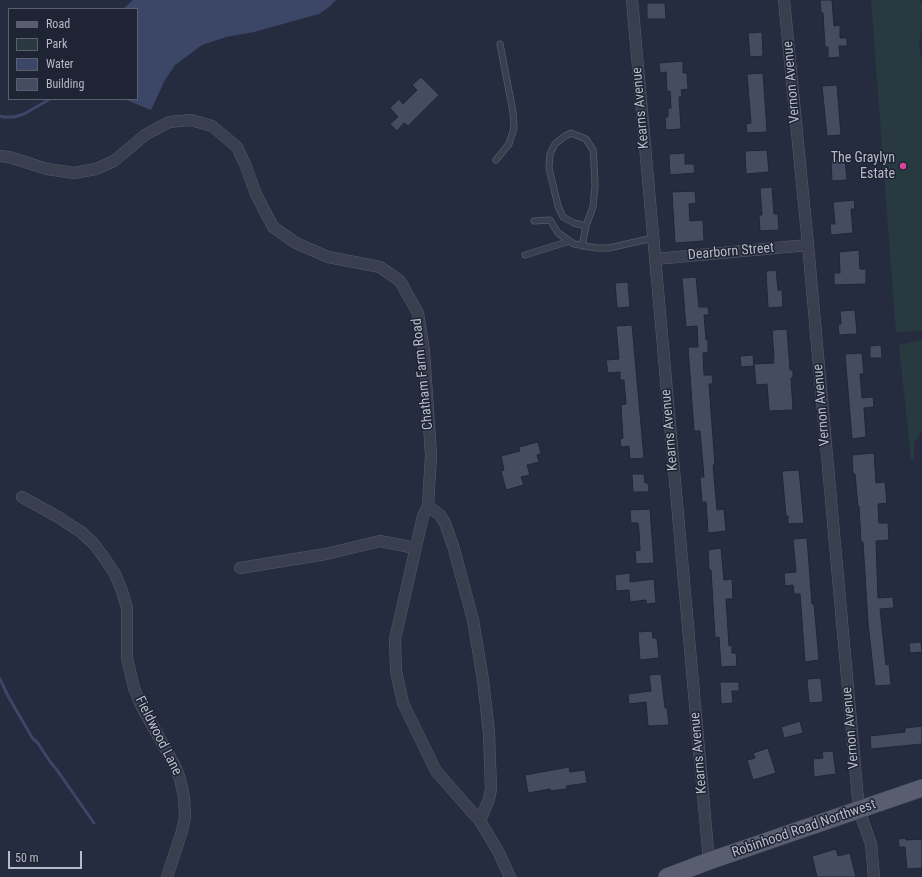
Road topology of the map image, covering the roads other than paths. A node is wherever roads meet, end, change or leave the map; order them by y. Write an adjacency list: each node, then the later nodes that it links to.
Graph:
1 (632, 0): 8 (street, Kearns Avenue)
2 (784, 0): 10 (street, Vernon Avenue)
3 (500, 44): 5 (lane)
4 (0, 156): 15 (street, Chatham Farm Road)
5 (496, 160)
6 (534, 221): 9 (lane)
7 (586, 226): 7 (lane); 11 (lane)
8 (653, 238): 11 (lane); 13 (street, Kearns Avenue)
9 (570, 242): 11 (lane); 12 (lane)
10 (808, 245): 13 (street, Dearborn Street); 19 (street, Vernon Avenue)
11 (582, 246)
12 (525, 255)
13 (655, 259): 21 (street, Kearns Avenue)
14 (22, 497): 23 (street, Fieldwood Lane)
15 (428, 506): 16 (street, Chatham Farm Road); 20 (street)
16 (415, 548): 17 (street); 20 (street, Chatham Farm Road)
17 (240, 568)
18 (922, 788): 19 (main road, Robinhood Road Northwest)
19 (858, 810): 21 (main road, Robinhood Road Northwest); 26 (street, Vernon Avenue)
20 (480, 821): 24 (street, Chatham Farm Road)
21 (708, 861): 22 (main road, Robinhood Road Northwest)
22 (686, 874): 25 (main road, Robinhood Road Northwest)
23 (167, 877)
24 (510, 877)
25 (667, 877)
26 (874, 877)

